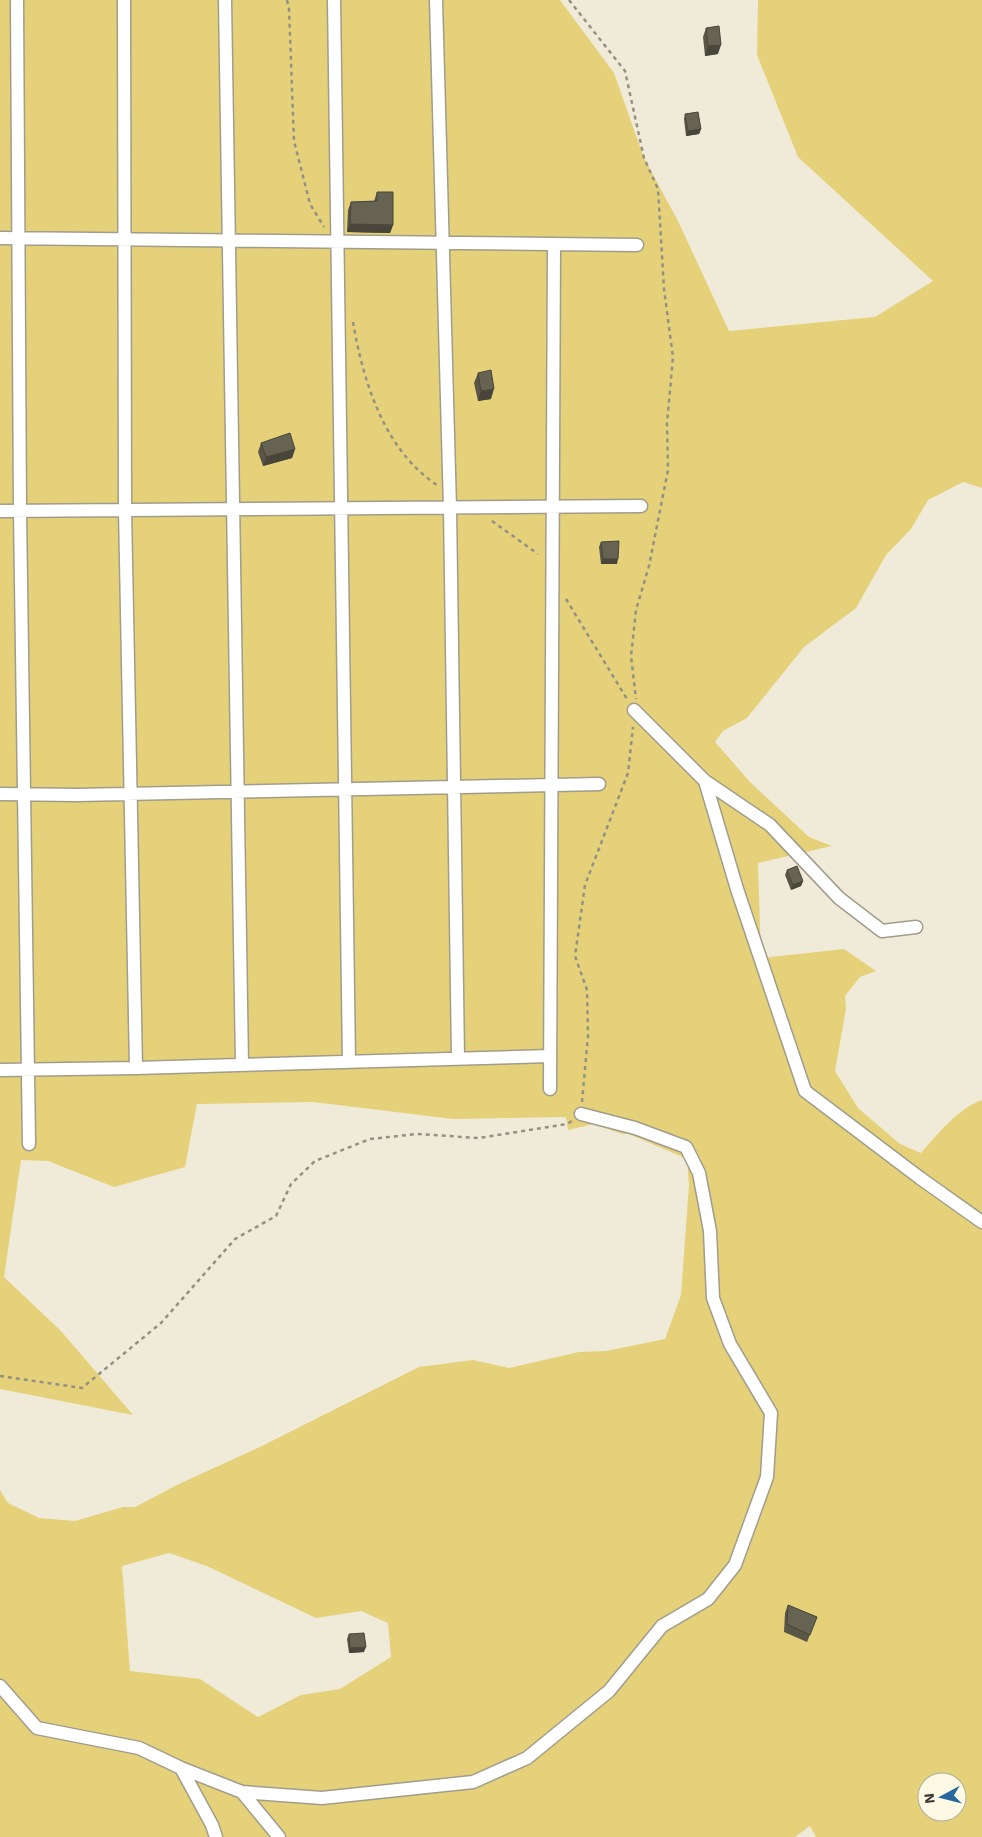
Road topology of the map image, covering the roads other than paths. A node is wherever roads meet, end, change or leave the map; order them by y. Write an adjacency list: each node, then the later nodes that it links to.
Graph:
1 (17, 0): 7 (street)
2 (124, 0): 8 (street)
3 (225, 0): 9 (street)
4 (334, 0): 10 (street)
5 (436, 0): 11 (street)
6 (0, 238): 7 (street)
7 (18, 238): 8 (street); 21 (street)
8 (124, 240): 9 (street); 19 (street)
9 (229, 241): 10 (street); 18 (street)
10 (335, 242): 11 (street); 16 (street)
11 (443, 243): 12 (street); 17 (street)
12 (554, 244): 13 (street); 15 (street)
13 (637, 245)
14 (641, 506): 15 (street)
15 (552, 507): 17 (street); 25 (street)
16 (342, 508): 17 (street); 18 (street); 27 (street)
17 (450, 508): 26 (street)
18 (233, 509): 19 (street); 28 (street)
19 (125, 510): 21 (street); 31 (street)
20 (0, 511): 21 (street)
21 (20, 511): 30 (street)
22 (634, 710): 23 (street)
23 (705, 781): 32 (street); 43 (street)
24 (599, 784): 25 (street)
25 (551, 785): 26 (street); 33 (street)
26 (454, 787): 27 (street); 34 (street)
27 (346, 789): 28 (street); 35 (street)
28 (238, 792): 31 (street); 36 (street)
29 (0, 794): 30 (street)
30 (24, 794): 31 (street); 38 (street)
31 (130, 794): 37 (street)
32 (916, 928)
33 (550, 1056): 34 (street); 40 (street)
34 (458, 1058): 35 (street)
35 (349, 1062): 36 (street)
36 (242, 1065): 37 (street)
37 (136, 1068): 38 (street)
38 (28, 1069): 39 (street); 42 (street)
39 (0, 1070)
40 (550, 1089)
41 (581, 1114): 46 (street)
42 (29, 1144)
43 (982, 1222)
44 (0, 1686): 45 (street)
45 (181, 1768): 46 (street); 47 (street)
46 (242, 1792): 48 (street)
47 (216, 1837)
48 (279, 1837)

